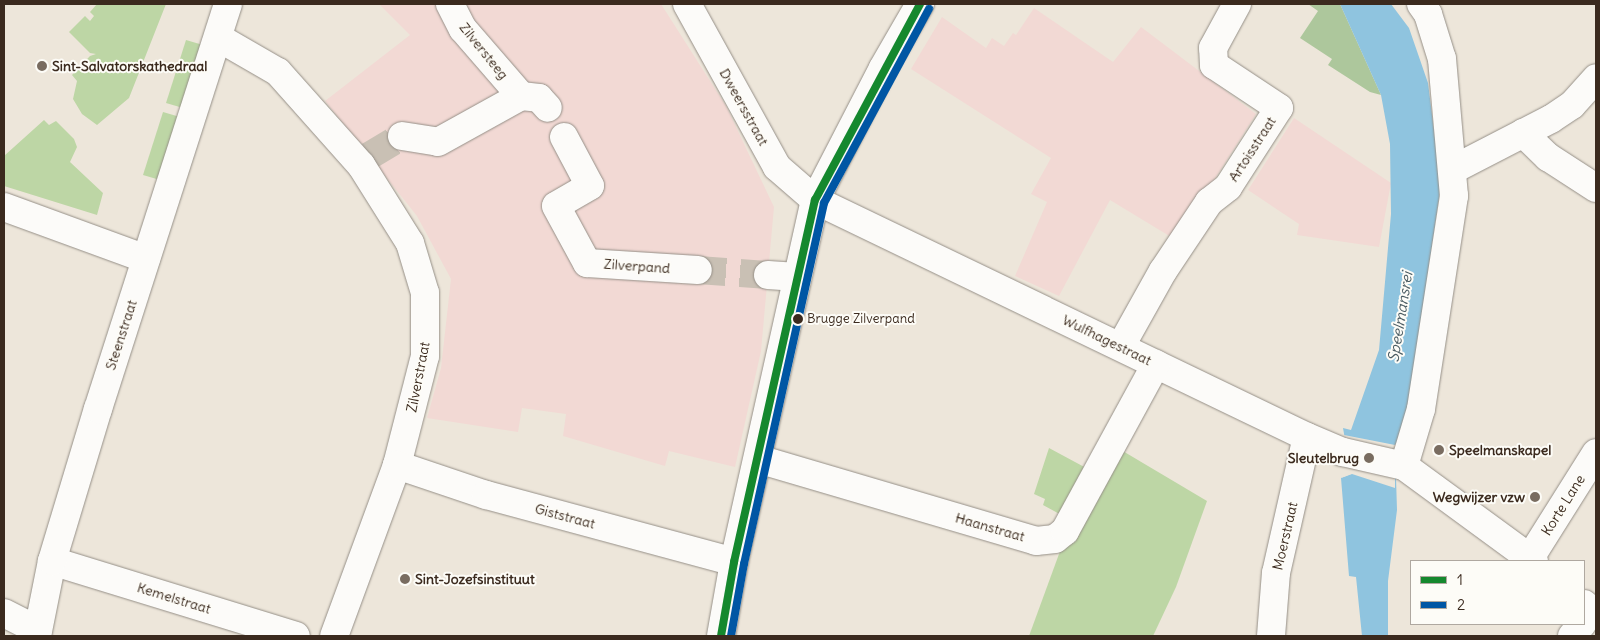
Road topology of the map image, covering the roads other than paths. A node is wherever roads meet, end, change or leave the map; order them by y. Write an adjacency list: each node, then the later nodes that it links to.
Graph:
1 (228, 4): 7 (street, Steenstraat)
2 (450, 4): 9 (street, Zilversteeg)
3 (687, 4): 16 (street, Dweersstraat)
4 (920, 4): 16 (street)
5 (1237, 4): 22 (street, Artoisstraat)
6 (1431, 7): 14 (street)
7 (219, 38): 18 (street, Steenstraat); 27 (street, Zilverstraat)
8 (1596, 78): 11 (street)
9 (520, 96): 10 (street); 12 (street)
10 (548, 108)
11 (1523, 134): 14 (street); 15 (street)
12 (402, 136)
13 (564, 137): 19 (street, Zilverpand)
14 (1454, 170): 28 (street)
15 (1596, 188)
16 (815, 200): 21 (street); 22 (street, Wulfhagestraat)
17 (4, 207): 18 (street)
18 (146, 259): 29 (street, Steenstraat)
19 (698, 270)
20 (768, 275): 21 (street)
21 (797, 277): 26 (street)
22 (1121, 346): 23 (street, Wulfhagestraat)
23 (1156, 364): 24 (street, Wulfhagestraat); 26 (street, Haanstraat)
24 (1307, 437): 28 (street, Wulfhagestraat); 38 (street, Moerstraat)
25 (1596, 453): 30 (street, Korte Lane)
26 (758, 460): 31 (street)
27 (397, 465): 31 (street, Giststraat); 36 (street, Zilverstraat)
28 (1400, 465): 30 (street)
29 (52, 560): 34 (street, Steenstraat); 35 (street, Kemelstraat)
30 (1532, 560)
31 (734, 562): 37 (street)
32 (4, 613): 34 (street)
33 (1580, 625): 39 (street)
34 (38, 633)
35 (296, 636)
36 (334, 636)
37 (721, 636)
38 (1271, 636)
39 (1572, 636)

